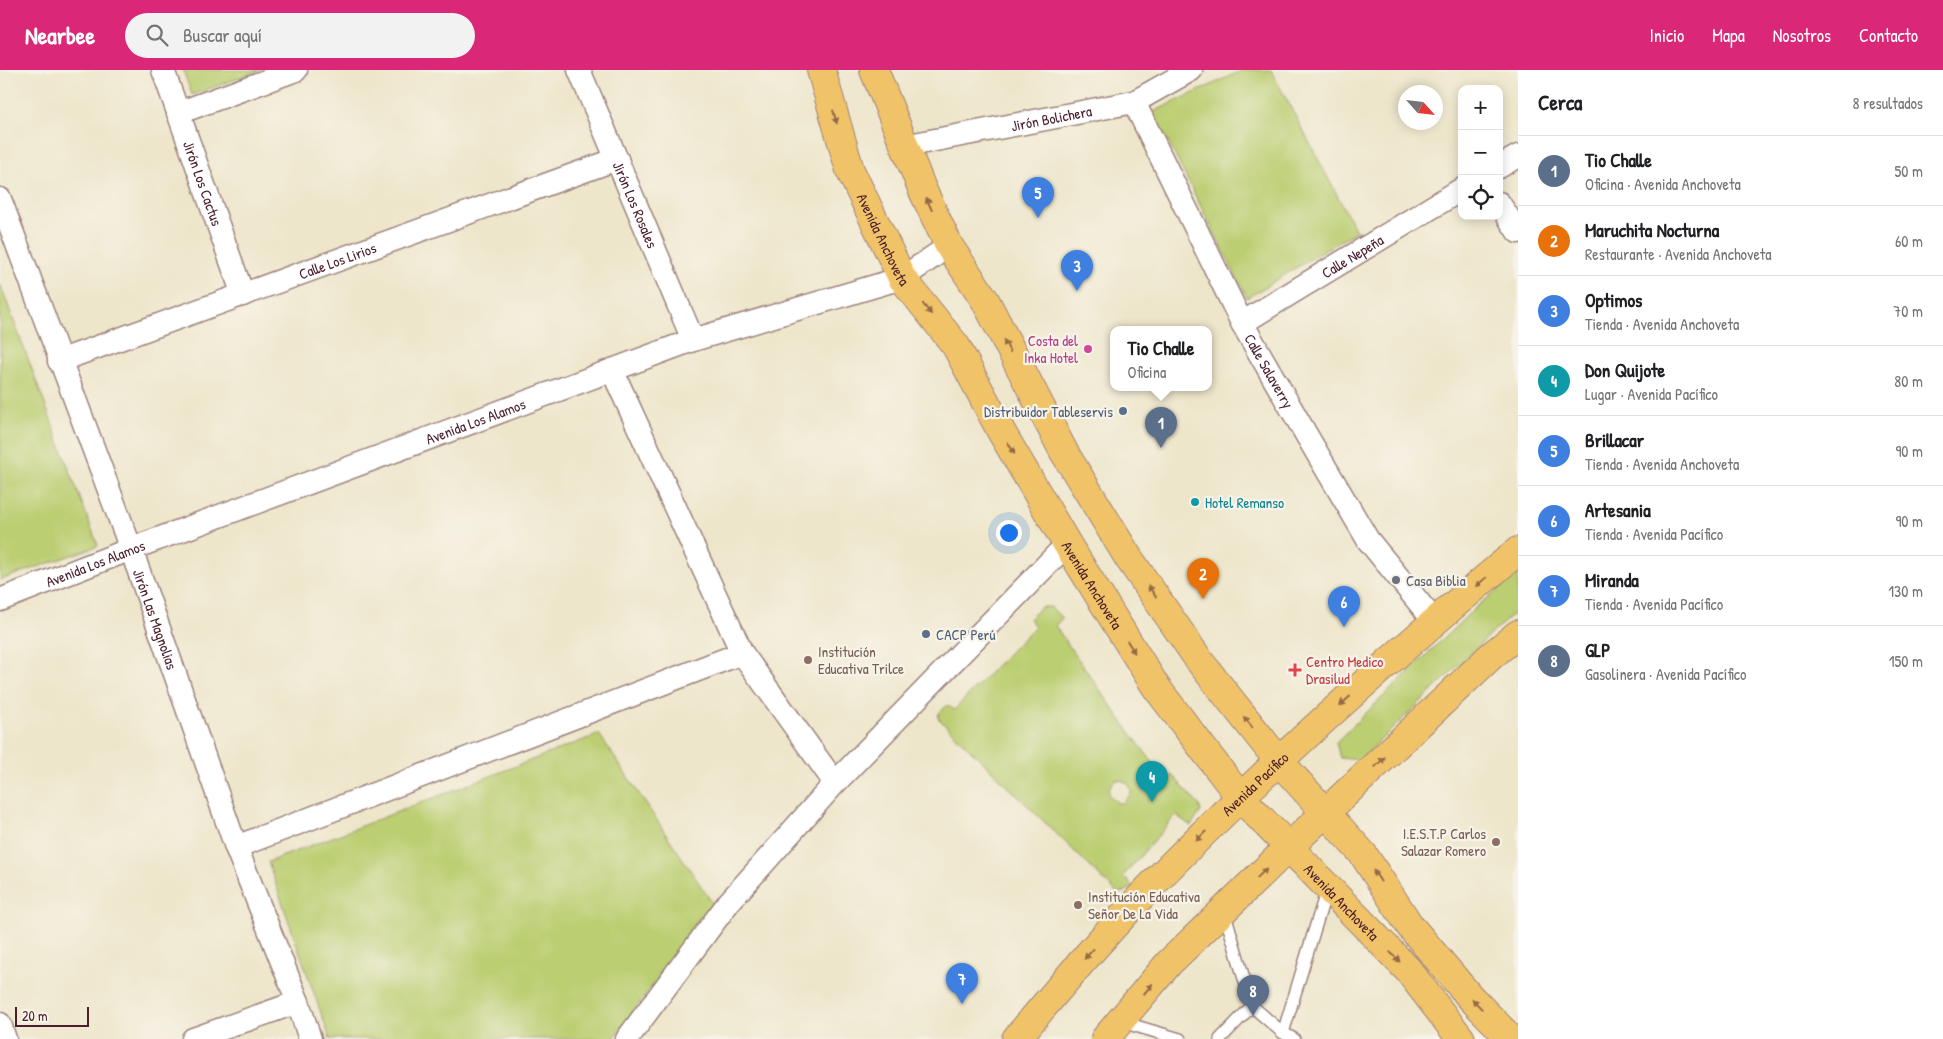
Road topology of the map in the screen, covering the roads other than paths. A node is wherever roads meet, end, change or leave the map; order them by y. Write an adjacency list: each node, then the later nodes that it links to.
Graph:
1 (163, 70): 8 (street, Jirón Los Cactus)
2 (296, 70): 8 (street)
3 (580, 70): 11 (street, Jirón Los Rosales)
4 (821, 70): 18 (main road, Avenida Anchoveta, one-way to 18)
5 (874, 70): 9 (main road)
6 (1191, 70): 7 (street, Jirón Bolichera)
7 (1134, 102): 9 (street, Jirón Bolichera); 20 (street, Calle Salaverry)
8 (178, 113): 19 (street, Jirón Los Cactus)
9 (904, 146): 17 (main road, one-way to 9)
10 (1518, 156): 12 (street)
11 (617, 159): 19 (street, Calle Los Lirios); 21 (street, Jirón Los Rosales)
12 (1503, 165)
13 (1458, 191): 20 (street, Calle Nepeña)
14 (0, 200): 22 (street, Jirón Las Magnolias)
15 (1503, 209): 16 (street)
16 (1518, 232)
17 (949, 246): 18 (street, Avenida Los Alamos); 31 (main road, one-way to 17)
18 (902, 278): 21 (street, Avenida Los Alamos); 24 (main road, Avenida Anchoveta, one-way to 24)
19 (243, 295): 22 (street, Calle Los Lirios)
20 (1242, 323): 28 (street, Calle Salaverry)
21 (693, 340): 23 (street, Avenida Los Alamos)
22 (60, 361): 25 (street, Jirón Las Magnolias)
23 (612, 370): 25 (street, Avenida Los Alamos); 30 (street)
24 (1067, 544): 32 (street); 33 (main road, Avenida Anchoveta, one-way to 33)
25 (131, 549): 27 (street, Avenida Los Alamos); 36 (street, Jirón Las Magnolias)
26 (1518, 551): 28 (main road, Avenida Pacífico, one-way to 28)
27 (0, 600)
28 (1434, 621): 31 (main road, Avenida Pacífico, one-way to 31)
29 (1518, 634): 34 (main road, one-way to 29)
30 (742, 653): 32 (street); 36 (street)
31 (1278, 760): 33 (main road, Avenida Pacífico); 34 (main road)
32 (835, 783): 47 (street)
33 (1240, 797): 35 (main road, Avenida Anchoveta); 48 (main road, Avenida Pacífico, one-way to 48)
34 (1326, 812): 35 (main road); 53 (main road, one-way to 34)
35 (1289, 846): 37 (main road, Avenida Anchoveta); 38 (main road, one-way to 35)
36 (236, 848): 39 (street, Jirón Las Magnolias)
37 (1328, 888): 43 (lane); 52 (main road, Avenida Anchoveta, one-way to 52)
38 (1224, 910): 40 (lane); 42 (main road, one-way to 38)
39 (298, 1002): 45 (street); 46 (street, Jirón Las Magnolias)
40 (1252, 1006): 43 (lane); 50 (lane)
41 (0, 1024): 44 (street)
42 (1112, 1030): 49 (lane)
43 (1283, 1033): 51 (lane)
44 (5, 1039)
45 (193, 1039)
46 (310, 1039)
47 (627, 1039)
48 (1016, 1039)
49 (1180, 1039)
50 (1220, 1039)
51 (1294, 1039)
52 (1461, 1039)
53 (1511, 1039)

